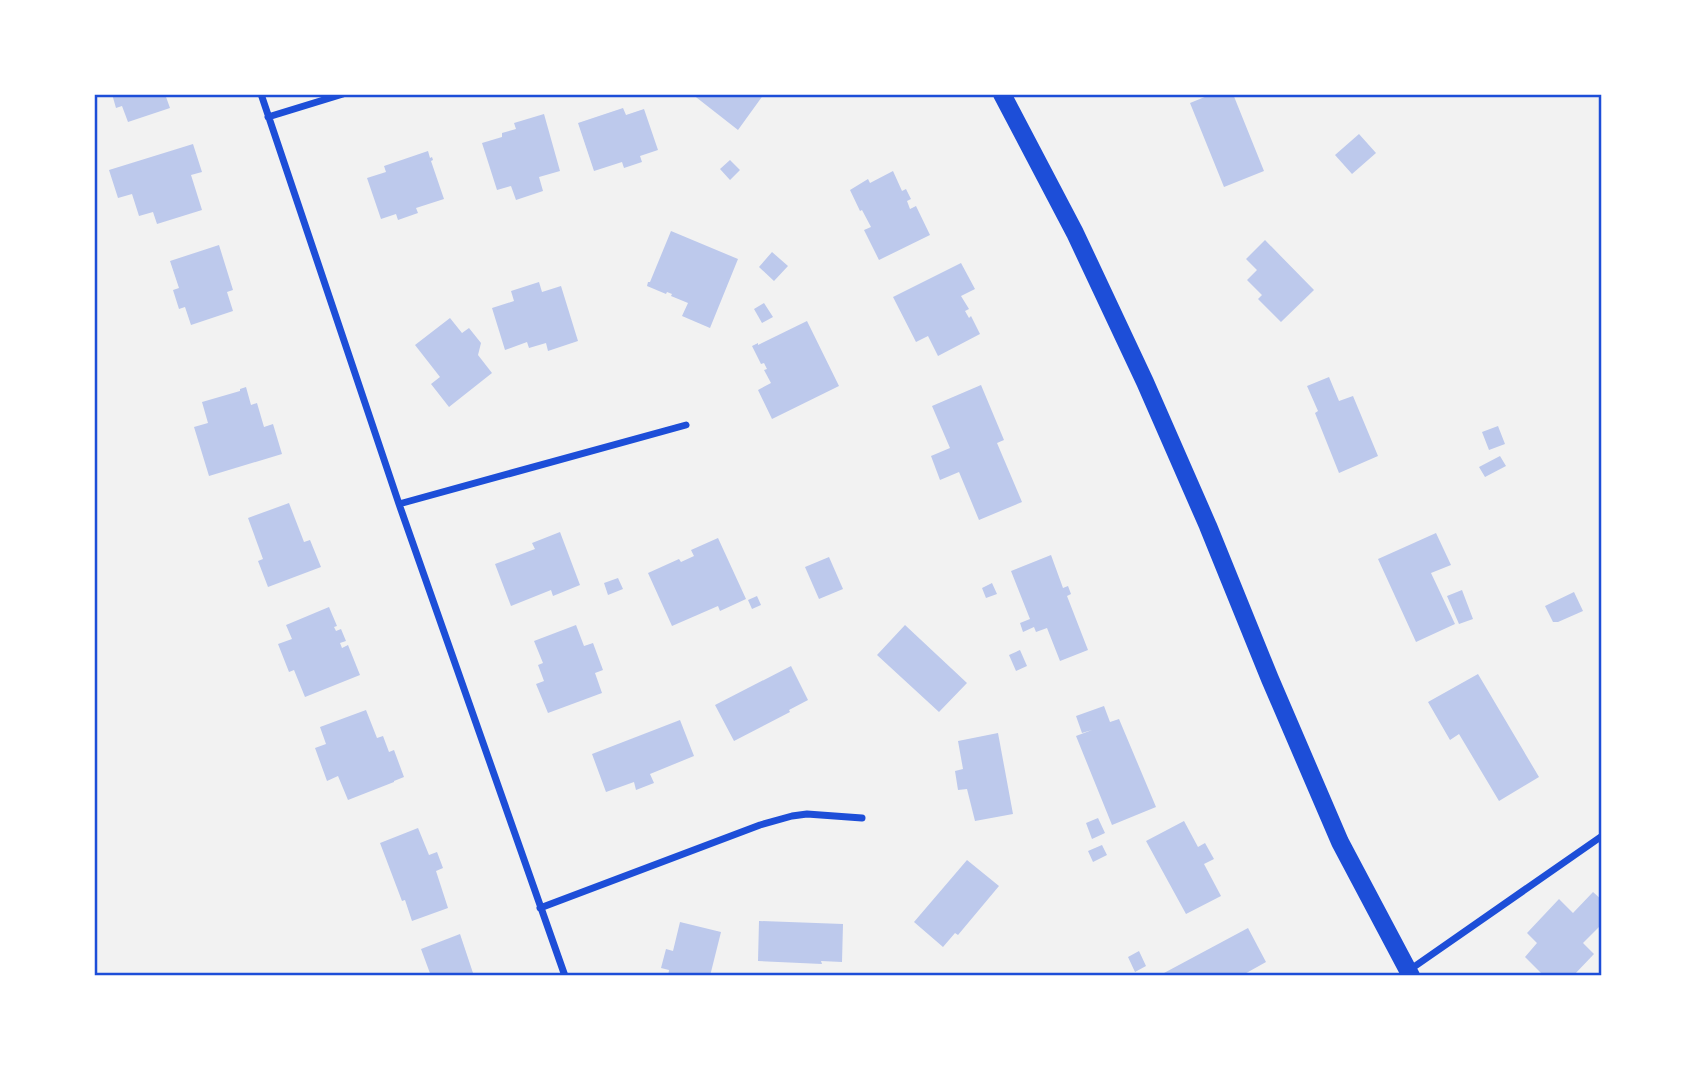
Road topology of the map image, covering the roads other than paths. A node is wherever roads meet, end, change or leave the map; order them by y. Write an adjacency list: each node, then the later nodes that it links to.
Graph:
1 (261, 94): 4 (street)
2 (343, 94): 4 (street)
3 (1002, 94): 10 (main road)
4 (268, 117): 6 (street)
5 (686, 425): 6 (street)
6 (399, 503): 9 (street)
7 (862, 818): 9 (street)
8 (1601, 836): 10 (street)
9 (540, 908): 11 (street)
10 (1407, 974)
11 (565, 975)

